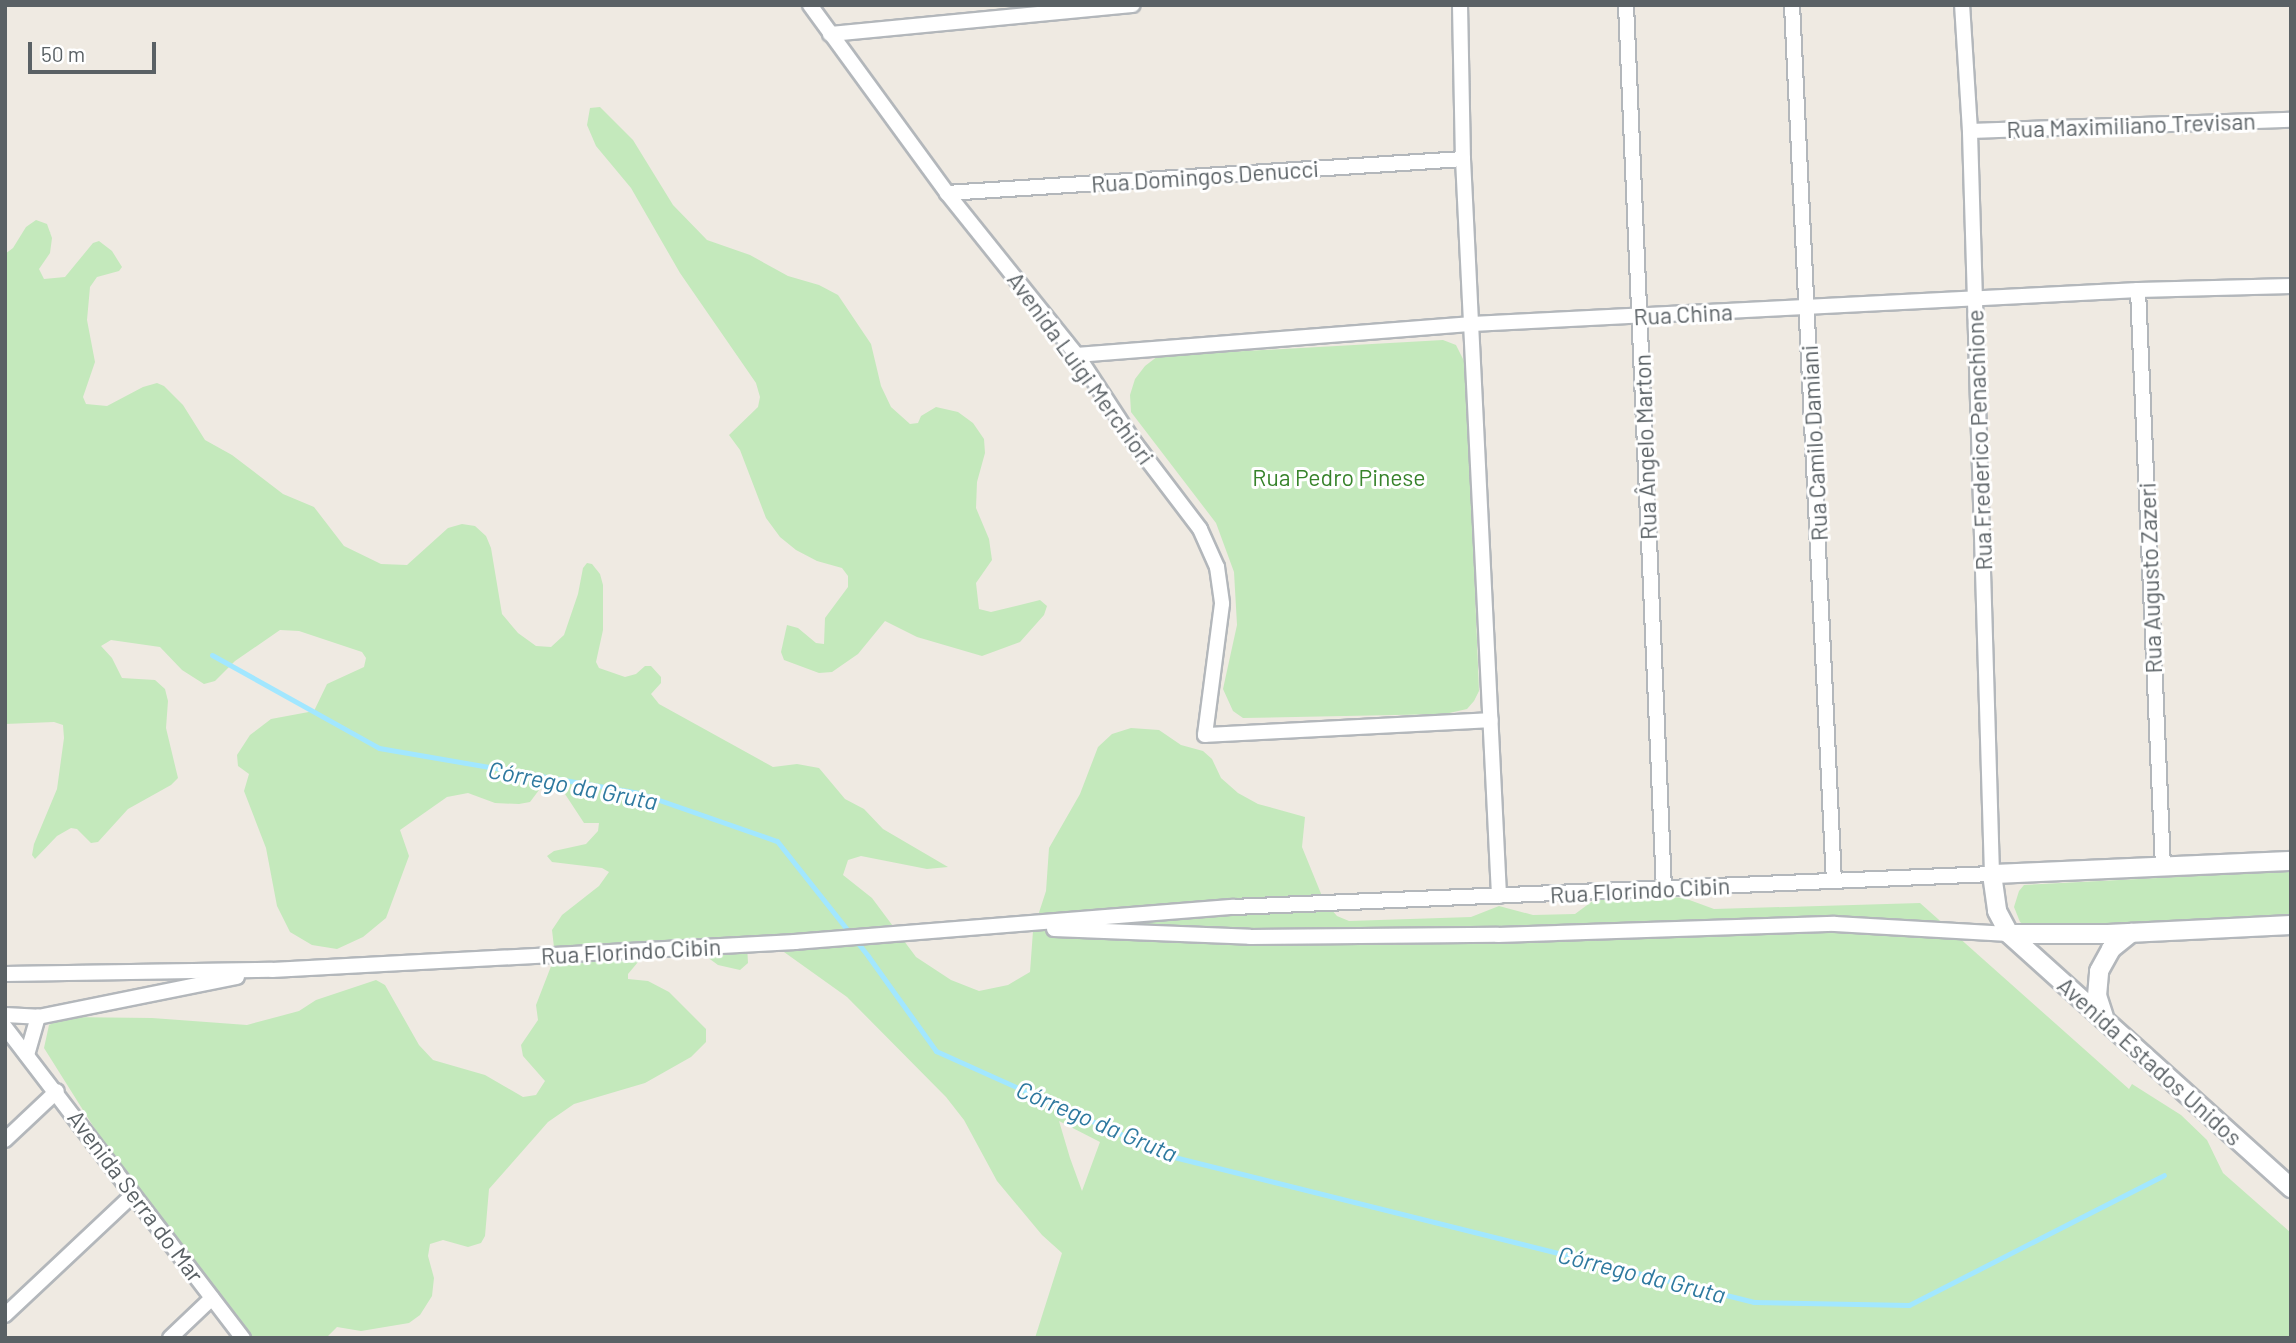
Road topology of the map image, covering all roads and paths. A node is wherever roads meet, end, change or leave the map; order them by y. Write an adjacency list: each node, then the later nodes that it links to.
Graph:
1 (810, 5): 7 (street, Avenida Luigi Merchiori)
2 (1133, 5): 7 (street)
3 (1460, 5): 10 (street)
4 (1626, 5): 16 (street, Rua Ângelo Marton)
5 (1792, 5): 15 (street, Rua Camilo Damiani)
6 (1962, 5): 9 (street, Rua Frederico Penachione)
7 (830, 34): 11 (street, Avenida Luigi Merchiori)
8 (2291, 120): 9 (street, Rua Maximiliano Trevisan)
9 (1970, 131): 14 (street, Rua Frederico Penachione)
10 (1463, 159): 11 (street, Rua Domingos Denucci); 17 (street)
11 (947, 193): 18 (street, Avenida Luigi Merchiori)
12 (2291, 286): 13 (street, Rua China)
13 (2138, 290): 14 (street, Rua China); 21 (street, Rua Augusto Zazeri)
14 (1975, 299): 15 (street, Rua China); 22 (street, Rua Frederico Penachione)
15 (1808, 308): 16 (street, Rua China); 23 (street, Rua Camilo Damiani)
16 (1639, 316): 17 (street, Rua China); 24 (street, Rua Ângelo Marton)
17 (1472, 324): 18 (street, Rua China); 19 (street)
18 (1077, 355): 19 (street, Avenida Luigi Merchiori)
19 (1491, 720): 25 (street)
20 (2291, 861): 21 (street, Rua Florindo Cibin)
21 (2163, 867): 22 (street, Rua Florindo Cibin)
22 (1992, 874): 23 (street, Rua Florindo Cibin); 29 (street)
23 (1834, 881): 24 (street, Rua Florindo Cibin)
24 (1664, 889): 25 (street, Rua Florindo Cibin)
25 (1499, 896): 27 (street, Rua Florindo Cibin)
26 (2291, 925): 28 (street, Rua Florindo Cibin)
27 (989, 926): 29 (street, Rua Florindo Cibin); 30 (street, Rua Florindo Cibin)
28 (2131, 933): 29 (street, Rua Florindo Cibin); 34 (street)
29 (2009, 934): 34 (street, Avenida Estados Unidos)
30 (272, 970): 31 (street, Rua Florindo Cibin); 33 (street, Rua Florindo Cibin)
31 (5, 974)
32 (5, 1015): 33 (street, Rua Florindo Cibin)
33 (38, 1017): 36 (street)
34 (2105, 1021): 39 (street, Avenida Estados Unidos)
35 (5, 1027): 36 (street, Avenida Serra do Mar)
36 (27, 1055): 37 (street, Avenida Serra do Mar)
37 (57, 1091): 38 (street); 40 (street, Avenida Serra do Mar)
38 (5, 1140)
39 (2291, 1188)
40 (133, 1195): 41 (street, Avenida Serra do Mar); 42 (street)
41 (212, 1298): 43 (street); 44 (street, Avenida Serra do Mar)
42 (5, 1315)
43 (170, 1338)
44 (243, 1338)

